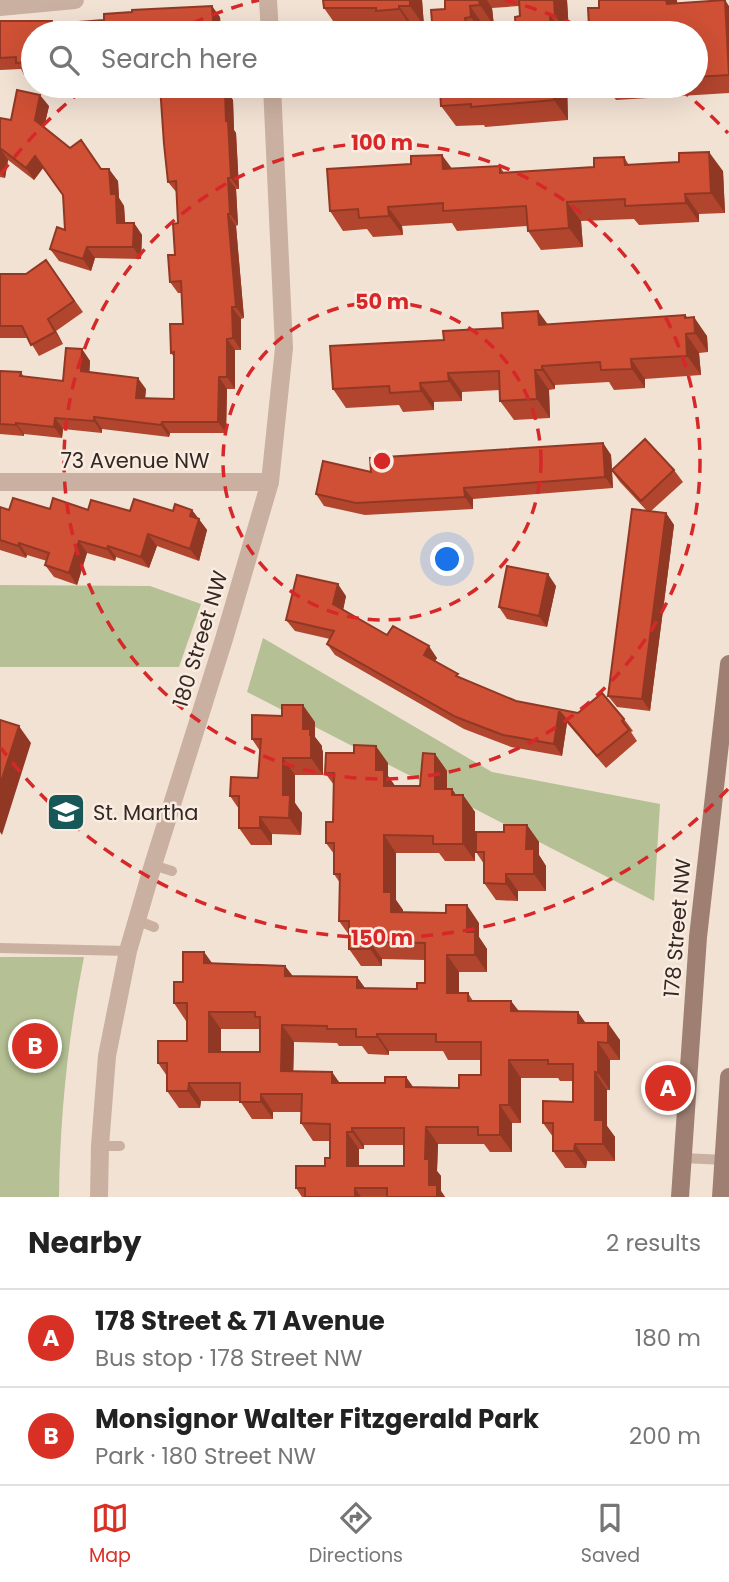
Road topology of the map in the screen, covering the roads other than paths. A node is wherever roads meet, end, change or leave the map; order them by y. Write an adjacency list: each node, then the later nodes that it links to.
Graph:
1 (75, 0): 3 (street)
2 (268, 0): 4 (street)
3 (0, 7)
4 (269, 21)
5 (273, 98): 7 (street, 180 Street NW)
6 (0, 482): 7 (street, 73 Avenue NW)
7 (270, 482): 9 (street, 180 Street NW)
8 (729, 664): 18 (main road, 178 Street NW)
9 (153, 865): 10 (lane); 11 (street, 180 Street NW)
10 (172, 871)
11 (136, 920): 12 (lane); 14 (street, 180 Street NW)
12 (154, 927)
13 (0, 948): 14 (lane)
14 (128, 951): 16 (street, 180 Street NW)
15 (729, 1077): 19 (main road)
16 (100, 1146): 17 (lane); 20 (street, 180 Street NW)
17 (120, 1146)
18 (683, 1158): 19 (lane); 21 (main road, 178 Street NW)
19 (726, 1160): 22 (main road)
20 (99, 1197)
21 (680, 1197)
22 (720, 1197)

